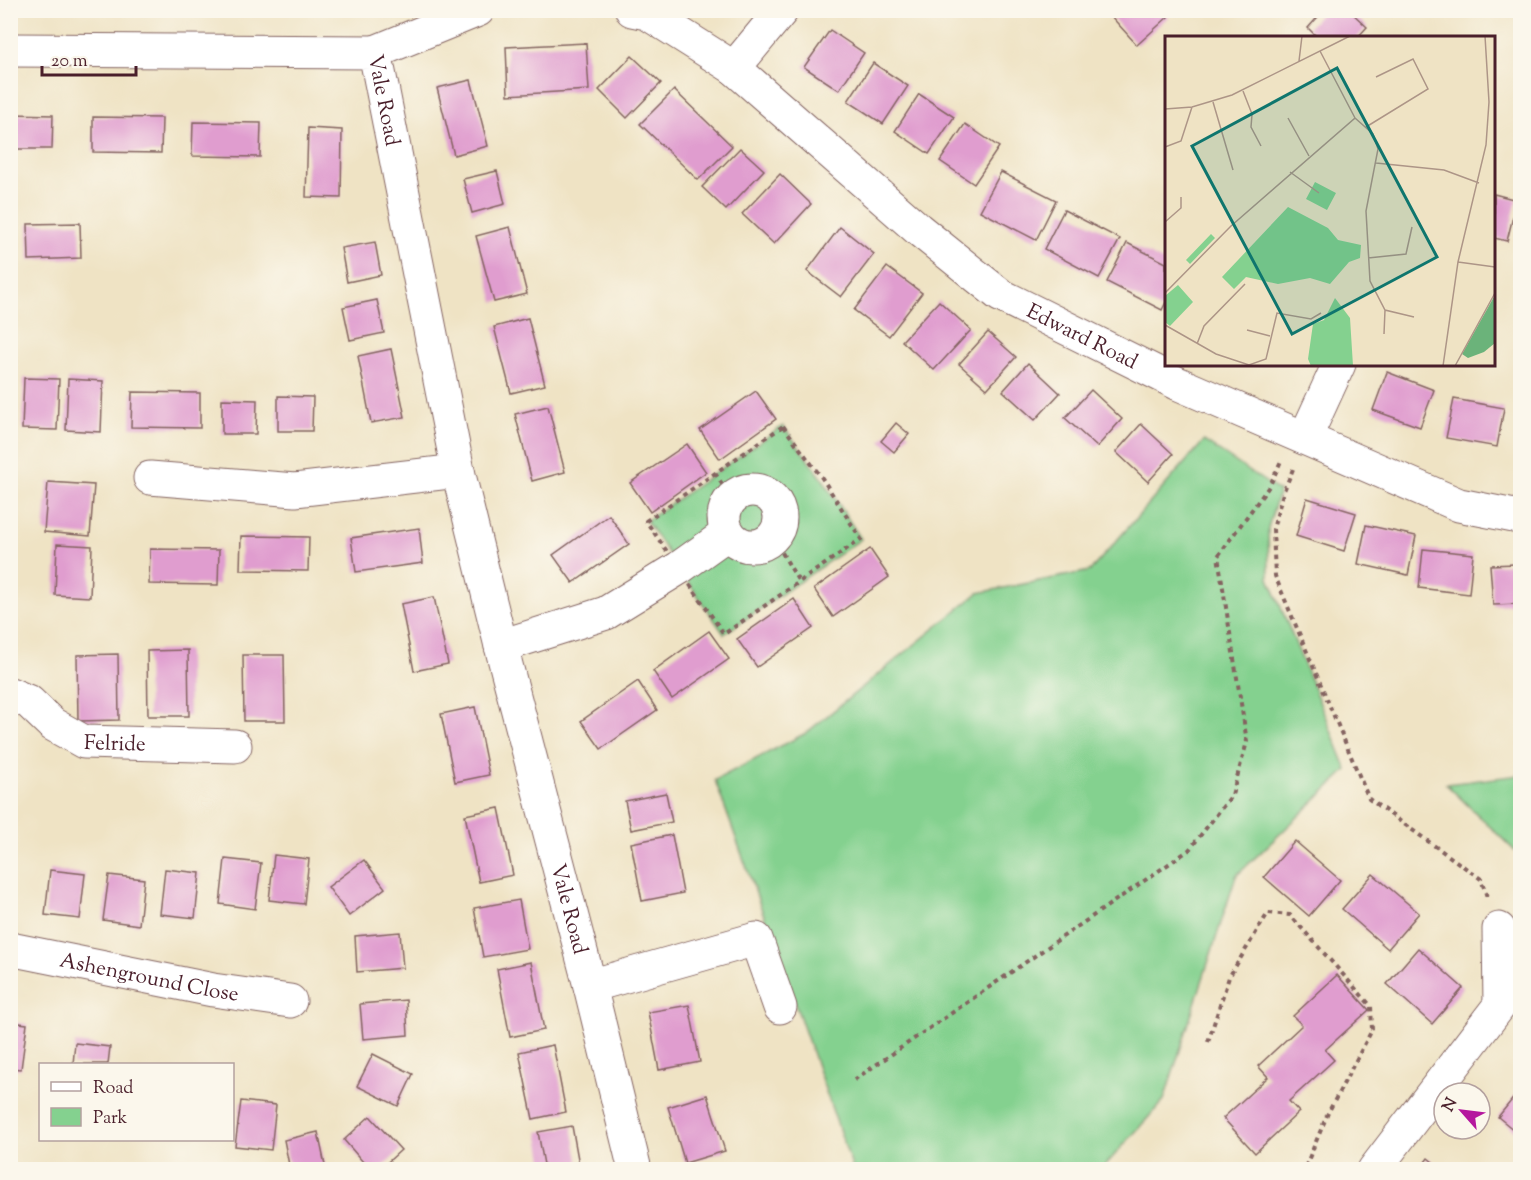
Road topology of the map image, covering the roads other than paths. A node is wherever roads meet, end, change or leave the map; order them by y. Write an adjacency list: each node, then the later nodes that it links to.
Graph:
1 (632, 10): 6 (street, Edward Road)
2 (782, 10): 6 (street)
3 (473, 11): 5 (street)
4 (10, 50): 5 (street, Vale Road)
5 (375, 52): 9 (street, Vale Road)
6 (734, 68): 8 (street, Edward Road)
7 (1338, 366): 8 (street)
8 (1300, 436): 11 (street, Edward Road)
9 (458, 471): 10 (street); 13 (street, Vale Road)
10 (150, 478)
11 (1521, 515)
12 (728, 532): 12 (street); 13 (street)
13 (501, 646): 18 (street, Vale Road)
14 (10, 694): 15 (street, Felride)
15 (236, 746)
16 (1499, 928): 22 (street)
17 (10, 949): 19 (street, Ashenground Close)
18 (590, 986): 20 (street); 21 (street, Vale Road)
19 (290, 1001)
20 (780, 1007)
21 (635, 1170)
22 (1374, 1170)

